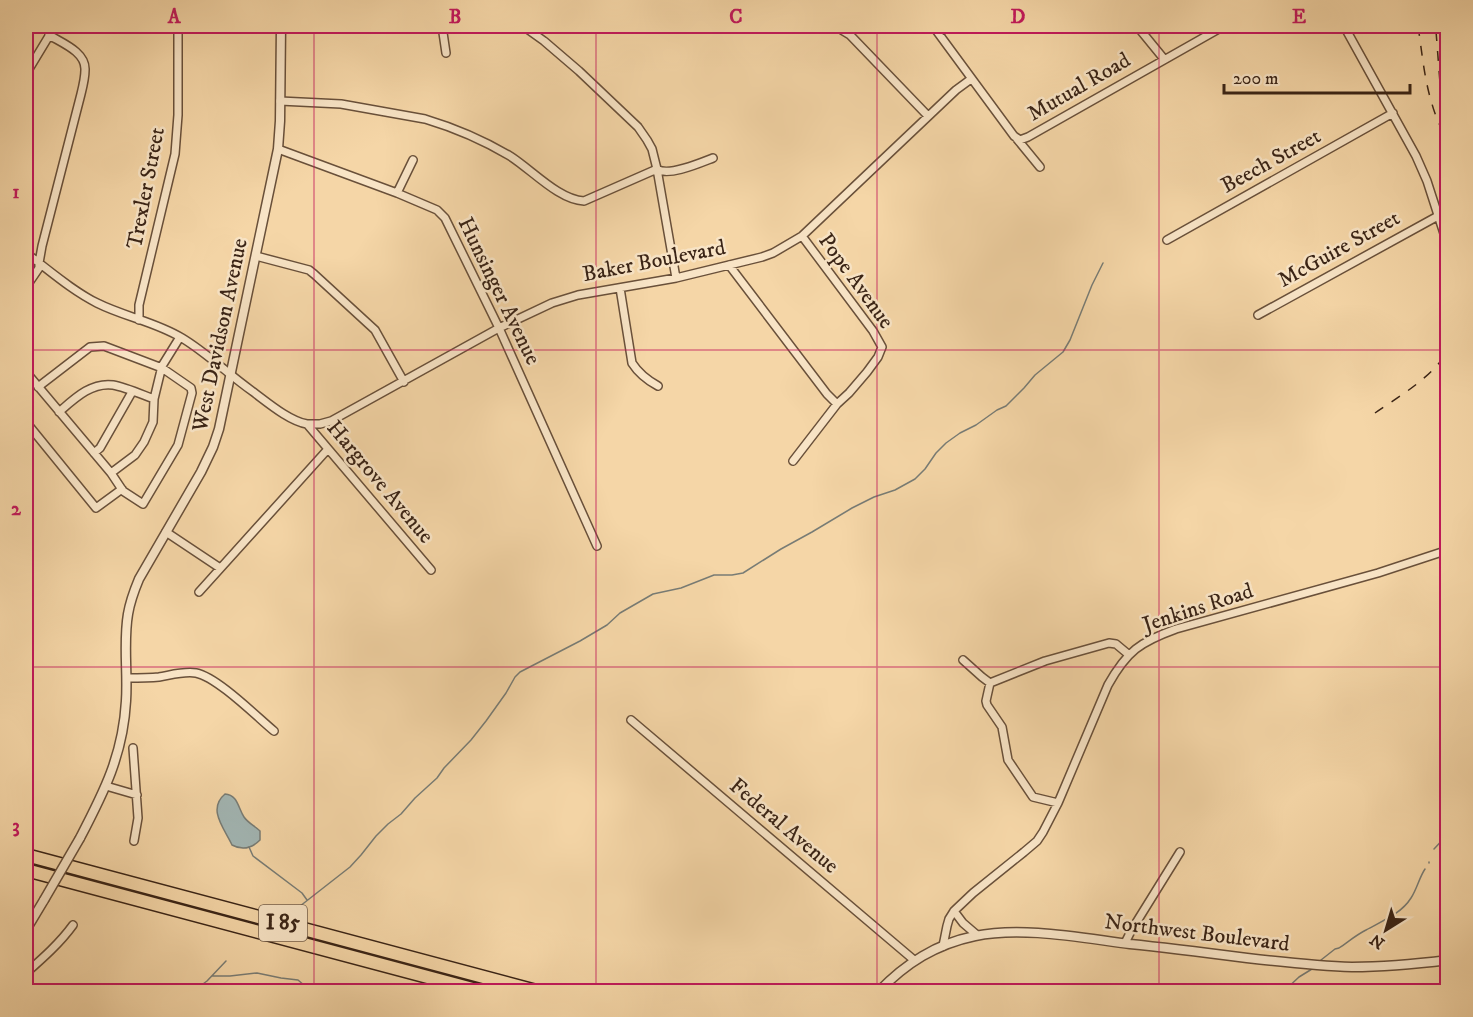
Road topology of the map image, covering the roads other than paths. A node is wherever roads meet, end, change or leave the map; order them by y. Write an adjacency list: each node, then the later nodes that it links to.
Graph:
1 (55, 26): 13 (street)
2 (178, 26): 40 (street, Trexler Street)
3 (280, 26): 18 (street, West Davidson Avenue)
4 (442, 26): 14 (street)
5 (524, 26): 26 (street)
6 (835, 26): 20 (street)
7 (933, 26): 12 (street, Mutual Road)
8 (948, 26): 12 (street)
9 (1137, 26): 15 (street)
10 (1224, 26): 15 (street, Mutual Road)
11 (1344, 26): 19 (street)
12 (939, 33): 17 (street, Mutual Road)
13 (49, 35): 16 (street); 34 (street)
14 (446, 53)
15 (1164, 59): 21 (street, Mutual Road)
16 (26, 74)
17 (971, 79): 20 (street, Baker Boulevard); 21 (street, Mutual Road)
18 (280, 101): 22 (street, West Davidson Avenue); 26 (street)
19 (1393, 113): 28 (street); 30 (street, Beech Street)
20 (928, 116): 29 (street, Baker Boulevard)
21 (1017, 139): 25 (street)
22 (278, 148): 27 (street, Hunsinger Avenue); 33 (street, West Davidson Avenue)
23 (713, 158): 26 (street)
24 (413, 160): 27 (street)
25 (1040, 167)
26 (657, 169): 36 (street)
27 (397, 193): 41 (street, Hunsinger Avenue)
28 (1438, 216): 31 (street); 39 (street, McGuire Street)
29 (802, 236): 35 (street, Baker Boulevard); 51 (street, Pope Avenue)
30 (1167, 240)
31 (1448, 246)
32 (26, 253): 34 (street, Hargrove Avenue)
33 (256, 256): 45 (street, West Davidson Avenue); 46 (street)
34 (39, 263): 37 (street); 40 (street, Hargrove Avenue)
35 (729, 266): 36 (street, Baker Boulevard); 51 (street)
36 (676, 278): 38 (street, Baker Boulevard)
37 (26, 287)
38 (620, 288): 41 (street, Baker Boulevard); 47 (street)
39 (1258, 315)
40 (139, 320): 42 (street, Hargrove Avenue)
41 (499, 328): 46 (street, Baker Boulevard); 61 (street, Hunsinger Avenue)
42 (180, 337): 43 (street); 45 (street, Hargrove Avenue)
43 (162, 368): 48 (street); 50 (street); 59 (street)
44 (26, 372): 48 (street)
45 (230, 376): 54 (street, Hargrove Avenue); 60 (street, West Davidson Avenue)
46 (404, 382): 54 (street, Baker Boulevard)
47 (658, 386)
48 (38, 387): 52 (street)
49 (132, 392): 50 (street); 52 (street); 56 (street)
50 (154, 399): 58 (street)
51 (837, 404): 57 (street)
52 (59, 412): 56 (street)
53 (26, 422): 59 (street)
54 (307, 423): 55 (street, Hargrove Avenue)
55 (328, 449): 63 (street); 64 (street, Hargrove Avenue)
56 (94, 453): 58 (street)
57 (793, 461)
58 (111, 473): 59 (street)
59 (122, 489)
60 (166, 532): 63 (street); 68 (street, West Davidson Avenue)
61 (597, 546)
62 (1448, 549): 66 (street, Jenkins Road)
63 (220, 568): 65 (street)
64 (431, 570)
65 (199, 592)
66 (1128, 654): 69 (street); 75 (street, Jenkins Road)
67 (963, 660): 69 (street)
68 (127, 678): 71 (street); 73 (street, West Davidson Avenue)
69 (990, 683): 75 (street)
70 (631, 720): 86 (street, Federal Avenue)
71 (274, 731)
72 (133, 748): 74 (street)
73 (106, 786): 74 (street); 82 (street, West Davidson Avenue, bridge)
74 (137, 795): 76 (street)
75 (1058, 803): 80 (street, Jenkins Road)
76 (134, 841)
77 (1180, 852): 84 (street)
78 (26, 855): 90 (highway, I 85)
79 (26, 870): 89 (highway, I 85)
80 (954, 911): 83 (street); 85 (street, Jenkins Road)
81 (73, 925): 88 (street)
82 (26, 930)
83 (977, 935): 84 (street, Northwest Boulevard); 85 (street, Northwest Boulevard)
84 (1125, 943): 87 (street, Northwest Boulevard)
85 (943, 945): 86 (street)
86 (914, 960): 91 (street)
87 (1448, 960)
88 (26, 973)
89 (484, 992)
90 (540, 992)
91 (878, 992)

